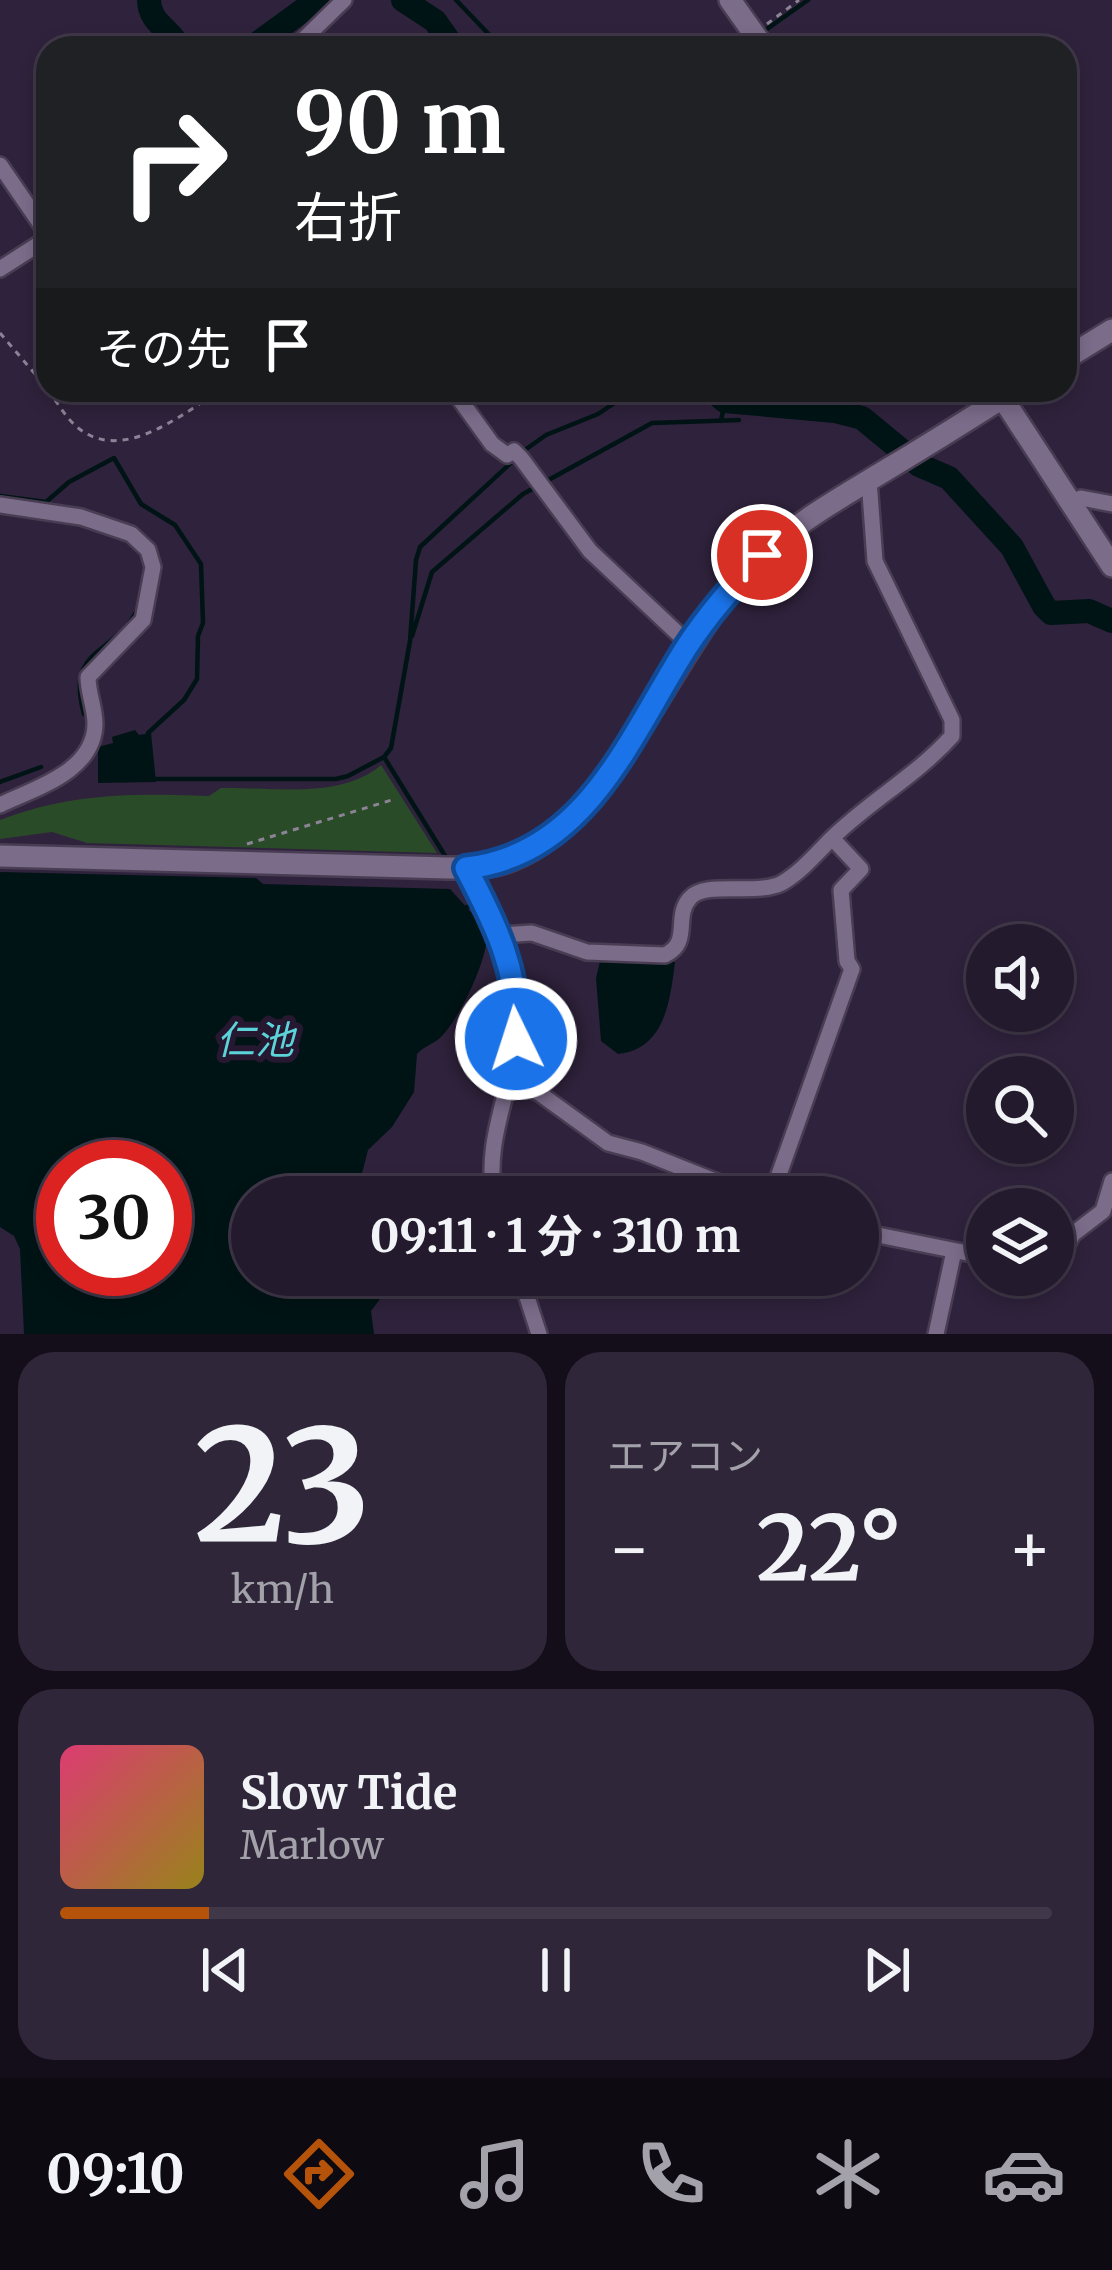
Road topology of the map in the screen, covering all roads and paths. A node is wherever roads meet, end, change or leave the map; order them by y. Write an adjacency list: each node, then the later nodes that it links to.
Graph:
1 (344, 0): 4 (street)
2 (730, 0): 5 (street)
3 (799, 0): 6 (path)
4 (307, 36)
5 (755, 36)
6 (764, 36)
7 (0, 166): 8 (street)
8 (36, 219)
9 (36, 245): 10 (street)
10 (0, 269)
11 (1112, 330): 13 (street)
12 (0, 333): 14 (path)
13 (1077, 352)
14 (36, 376)
15 (57, 402): 16 (path)
16 (200, 402)
17 (462, 402): 25 (street)
18 (991, 402): 20 (street)
19 (1010, 402): 21 (street)
20 (869, 480): 25 (street); 28 (street)
21 (1071, 503): 22 (street); 24 (street)
22 (1112, 504)
23 (0, 505): 27 (street)
24 (1112, 566)
25 (689, 644): 31 (street)
26 (395, 799): 29 (path)
27 (0, 805)
28 (832, 838): 32 (street); 36 (street)
29 (242, 845)
30 (0, 856): 31 (street)
31 (458, 868): 32 (street)
32 (502, 935): 33 (street)
33 (509, 1078): 34 (street); 35 (street)
34 (490, 1176)
35 (703, 1176)
36 (778, 1176)
37 (1112, 1181): 38 (street)
38 (1074, 1233)
39 (879, 1235): 40 (street)
40 (954, 1251): 41 (street); 44 (street)
41 (966, 1253)
42 (527, 1296): 43 (street)
43 (538, 1334)
44 (936, 1334)

